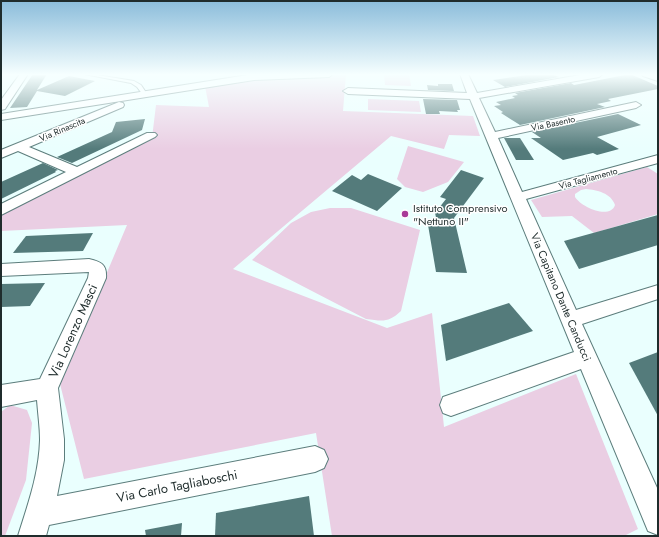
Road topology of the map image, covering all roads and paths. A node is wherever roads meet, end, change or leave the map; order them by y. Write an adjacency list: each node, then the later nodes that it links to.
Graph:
1 (113, 99): 5 (street)
2 (133, 99): 8 (street, Via Rinascita)
3 (475, 99): 7 (street, Via Capitano Dante Canducci)
4 (636, 105): 7 (street, Via Basento)
5 (1, 117)
6 (151, 135): 11 (street)
7 (492, 136): 12 (street, Via Capitano Dante Canducci)
8 (19, 147): 9 (street, Via Rinascita); 11 (street)
9 (1, 154)
10 (658, 159): 12 (street, Via Tagliamento)
11 (77, 172): 13 (street)
12 (518, 197): 16 (street, Via Capitano Dante Canducci)
13 (1, 210)
14 (1, 270): 18 (street, Via Lorenzo Masci)
15 (658, 292): 16 (street)
16 (570, 320): 17 (street, Via Capitano Dante Canducci)
17 (587, 357): 20 (street); 22 (street, Via Capitano Dante Canducci)
18 (47, 388): 19 (street); 23 (street, Via Lorenzo Masci)
19 (1, 396)
20 (451, 405)
21 (315, 459): 23 (street, Via Carlo Tagliaboschi)
22 (657, 514)
23 (35, 524)

